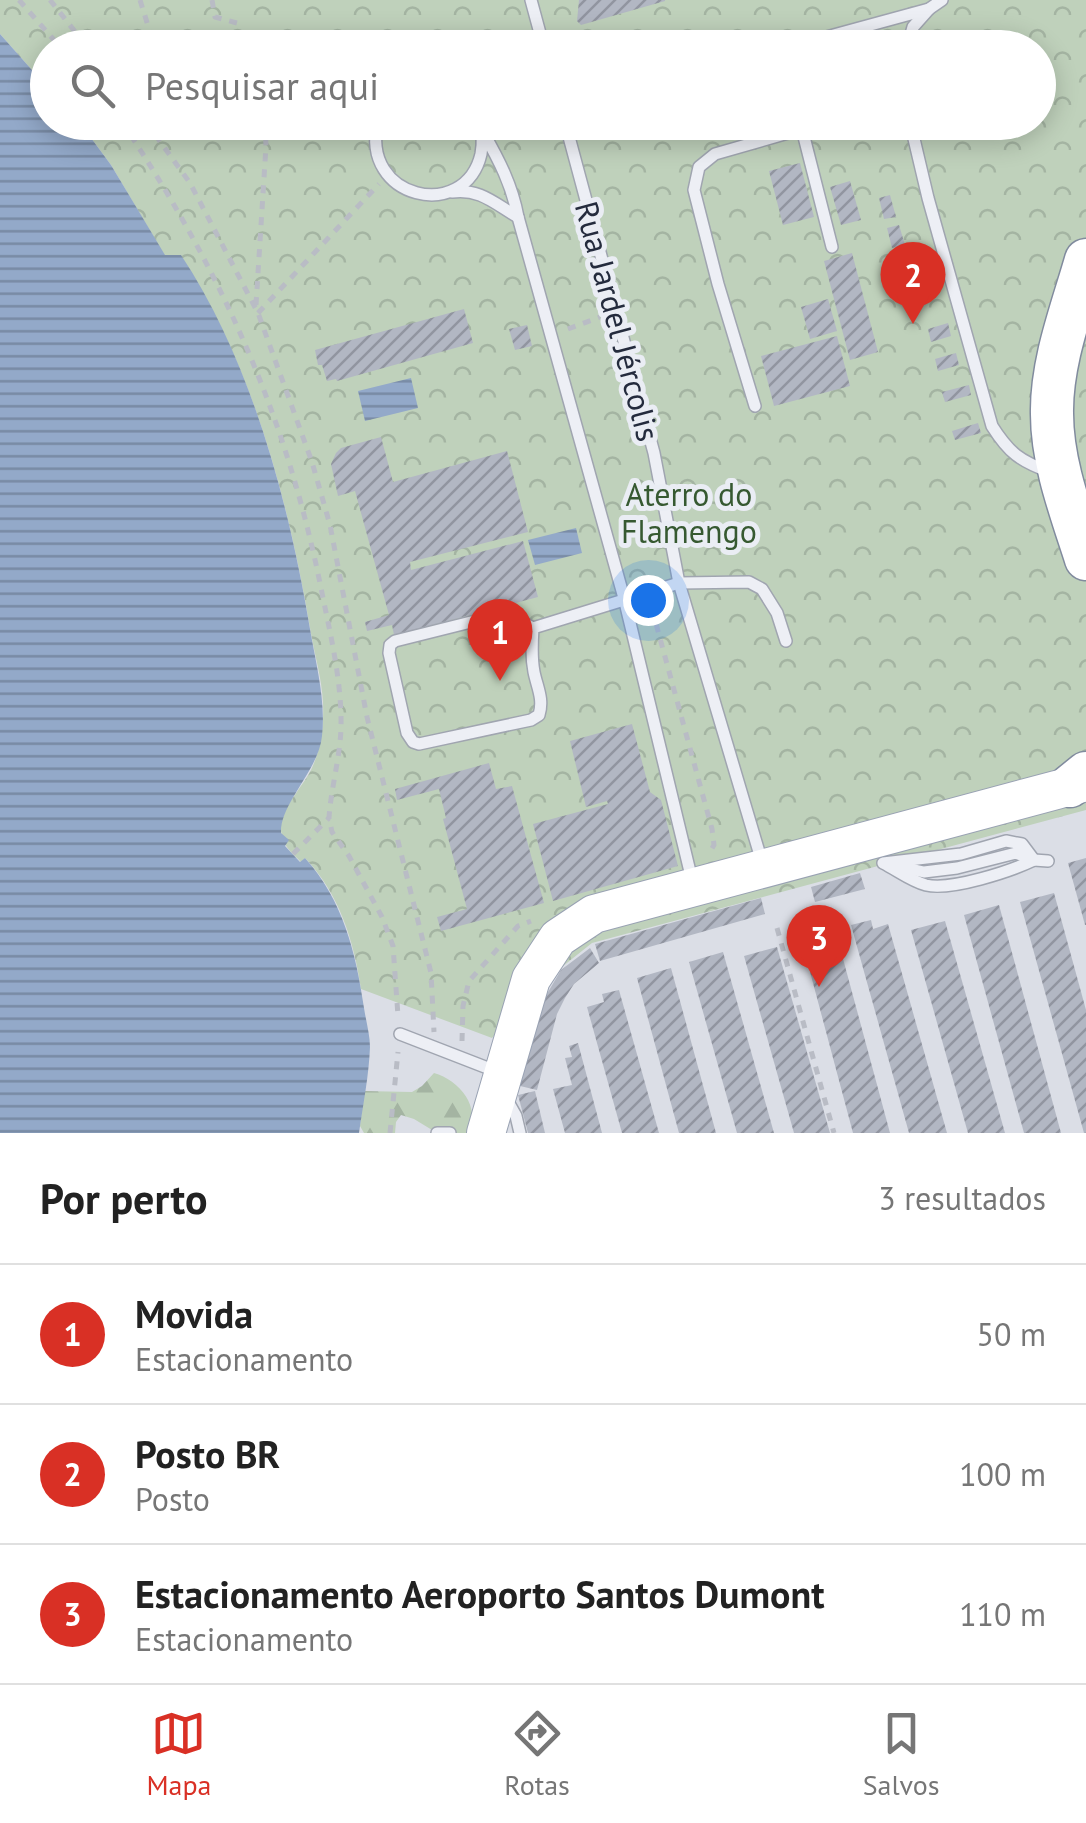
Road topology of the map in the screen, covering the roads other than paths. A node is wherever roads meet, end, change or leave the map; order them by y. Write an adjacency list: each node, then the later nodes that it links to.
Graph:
1 (532, 0): 4 (lane)
2 (942, 0): 3 (lane)
3 (929, 8): 5 (lane); 6 (lane)
4 (540, 30)
5 (850, 30)
6 (912, 30)
7 (375, 140): 14 (lane)
8 (481, 140): 14 (lane)
9 (487, 140): 15 (lane)
10 (569, 140): 21 (lane, Rua Jardel Jércolis)
11 (764, 140): 18 (lane)
12 (805, 140): 16 (lane)
13 (914, 140): 19 (lane)
14 (442, 194): 15 (lane)
15 (518, 217): 22 (lane)
16 (832, 247)
17 (1086, 260): 19 (highway)
18 (755, 406)
19 (1061, 476): 20 (highway)
20 (1086, 559)
21 (679, 583): 22 (lane); 24 (lane); 27 (lane, Rua Jardel Jércolis)
22 (624, 598): 23 (lane); 28 (lane)
23 (534, 628): 23 (lane)
24 (786, 641)
25 (1081, 780): 26 (main road)
26 (868, 854): 26 (lane); 27 (main road)
27 (764, 868): 28 (main road)
28 (691, 878): 30 (main road)
29 (400, 1034): 30 (lane)
30 (503, 1113)
31 (436, 1133): 32 (lane)
32 (450, 1133)

